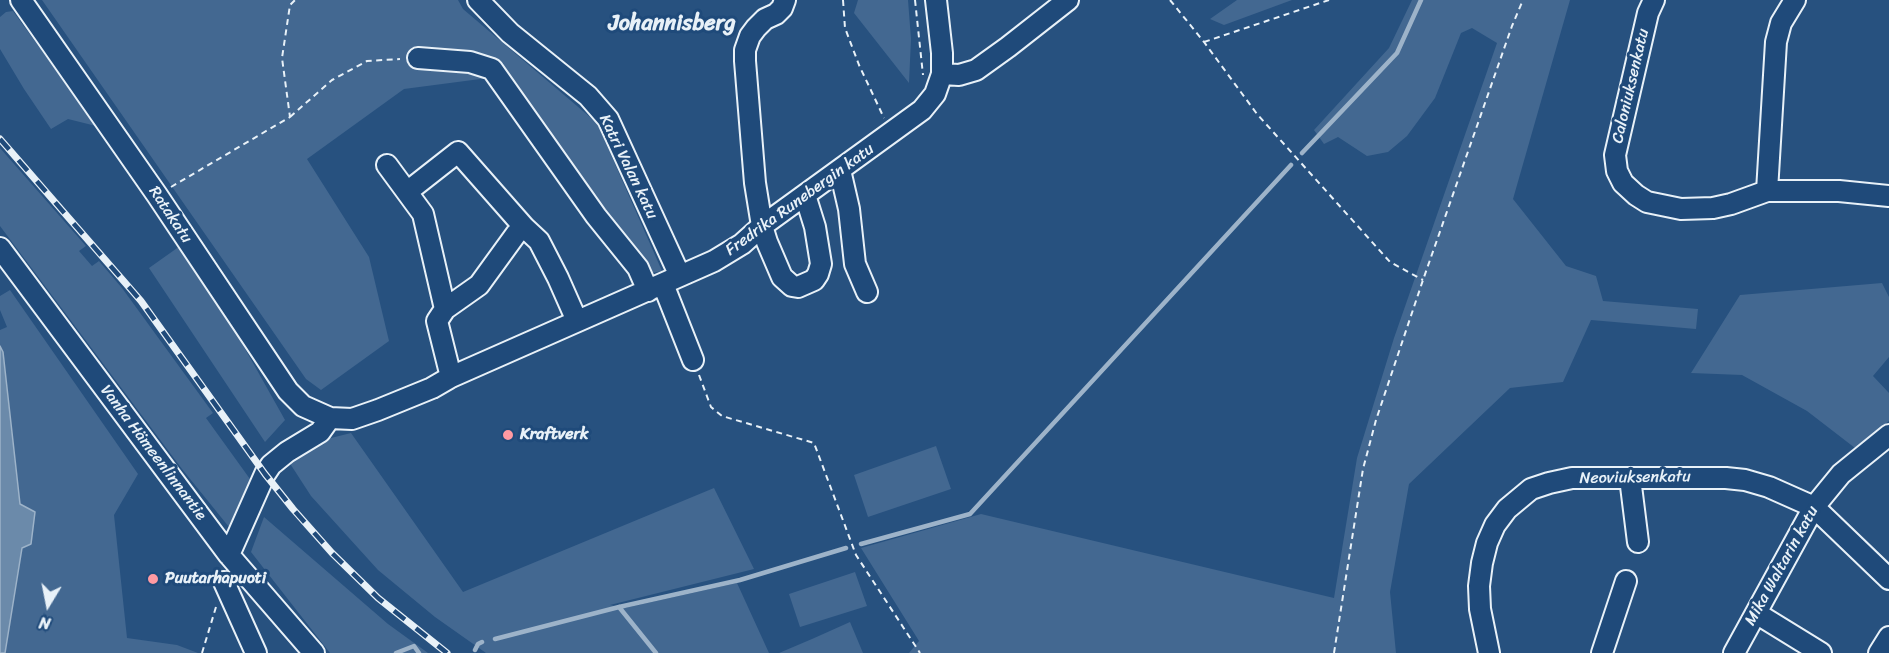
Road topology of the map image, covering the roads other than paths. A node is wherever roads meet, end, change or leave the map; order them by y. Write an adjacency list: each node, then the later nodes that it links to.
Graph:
1 (21, 0): 25 (street, Ratakatu)
2 (478, 0): 19 (street, Katri Valan katu)
3 (785, 0): 16 (street)
4 (936, 0): 9 (street)
5 (1654, 0): 12 (street, Caloniuksenkatu)
6 (1786, 2): 12 (street)
7 (1059, 3): 9 (street)
8 (418, 58): 19 (street)
9 (942, 74): 11 (street, Fredrika Runebergin katu)
10 (387, 165): 13 (street)
11 (840, 170): 14 (street, Fredrika Runebergin katu); 20 (street)
12 (1767, 190): 15 (street, Caloniuksenkatu)
13 (407, 192): 17 (street); 21 (street)
14 (805, 195): 16 (street, Fredrika Runebergin katu); 16 (street)
15 (1889, 196)
16 (762, 226): 19 (street, Fredrika Runebergin katu)
17 (524, 227): 21 (street); 22 (street)
18 (0, 248): 30 (street, Vanha Hämeenlinnantie)
19 (664, 284): 22 (street, Fredrika Runebergin katu); 23 (street)
20 (867, 292)
21 (445, 309): 24 (street)
22 (577, 321): 24 (street, Fredrika Runebergin katu)
23 (693, 360)
24 (451, 377): 25 (street, Fredrika Runebergin katu)
25 (330, 418): 30 (street)
26 (1889, 435): 28 (street, Mika Waltarin katu)
27 (1630, 478): 28 (street, Neoviuksenkatu); 29 (street); 38 (street, Neoviuksenkatu)
28 (1814, 507): 31 (street, Neoviuksenkatu); 34 (street, Mika Waltarin katu)
29 (1638, 542)
30 (229, 555): 37 (street, Vanha Hämeenlinnantie)
31 (1889, 579)
32 (1626, 581): 39 (street)
33 (224, 582): 36 (street)
34 (1756, 613): 40 (street, Mika Waltarin katu); 41 (street)
35 (1889, 637): 42 (street)
36 (256, 653)
37 (314, 653)
38 (1489, 653)
39 (1602, 653)
40 (1734, 653)
41 (1821, 653)
42 (1879, 653)

